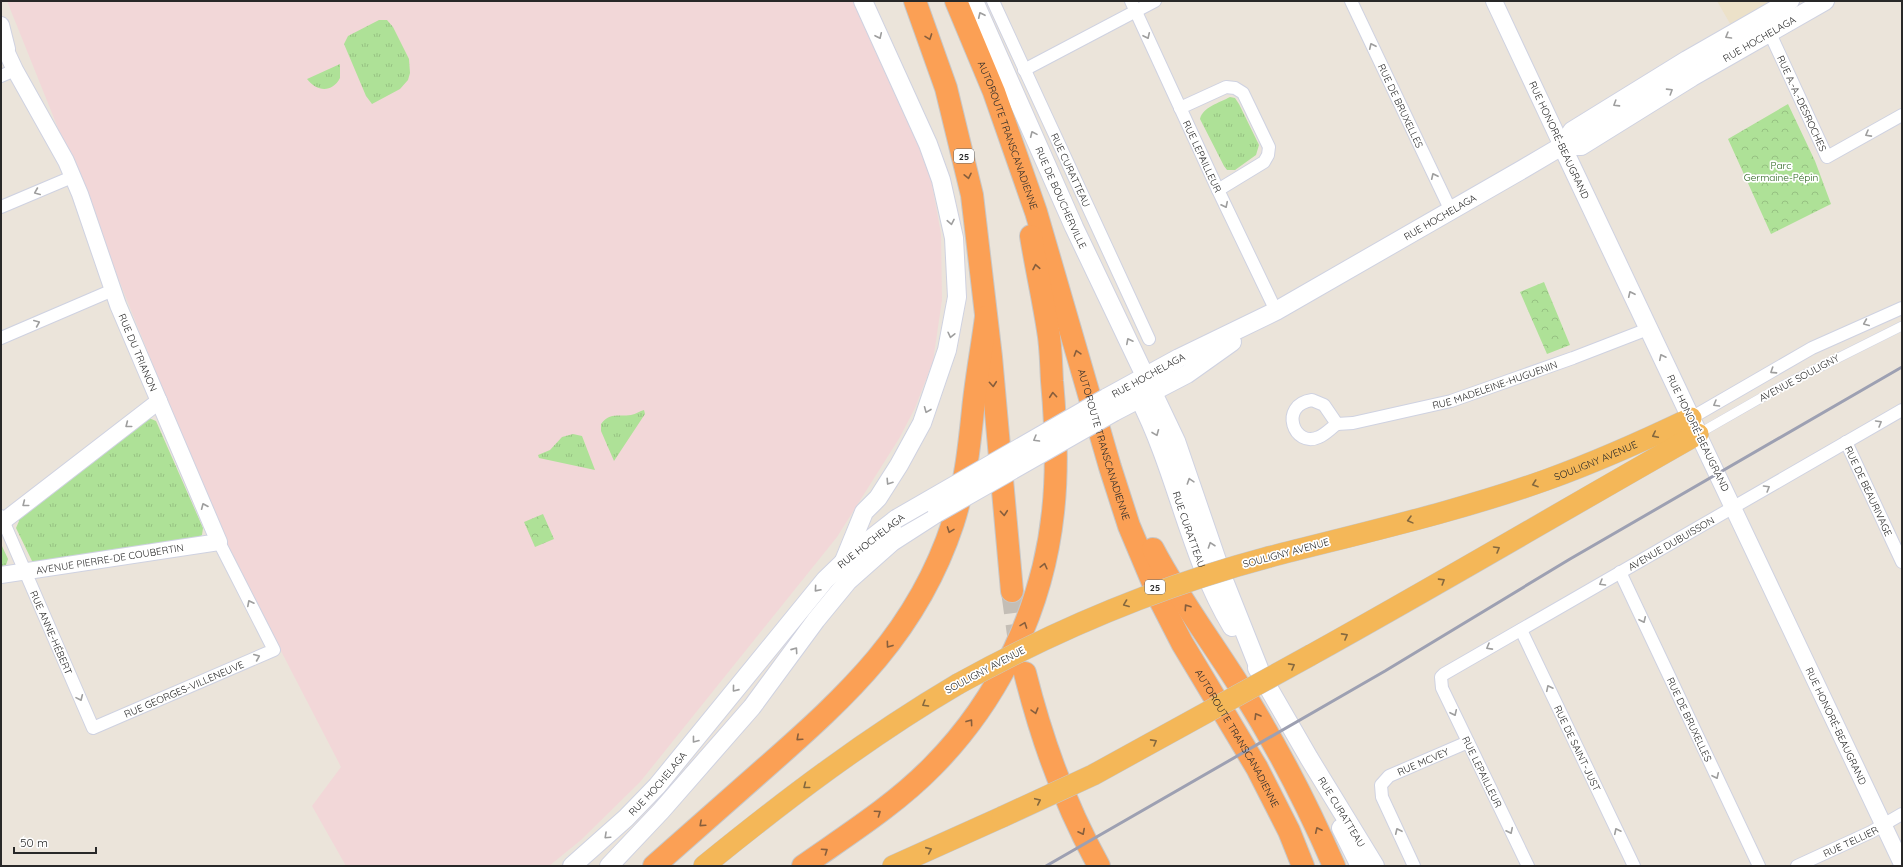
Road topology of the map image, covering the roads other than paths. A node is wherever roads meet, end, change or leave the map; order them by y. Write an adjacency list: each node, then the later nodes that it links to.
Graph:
1 (863, 1): 40 (main road, one-way to 40)
2 (915, 1): 28 (highway, 25, one-way to 28)
3 (956, 1): 20 (highway, AUTOROUTE TRANSCANADIENNE / 25)
4 (974, 1): 33 (main road, RUE DE BOUCHERVILLE, one-way to 4)
5 (993, 1): 15 (street, RUE CURATTEAU)
6 (1155, 1): 11 (street)
7 (1351, 1): 24 (street, RUE DE BRUXELLES, one-way to 7)
8 (1790, 1): 13 (main road, RUE HOCHELAGA)
9 (1825, 1): 13 (main road, RUE HOCHELAGA)
10 (1497, 2): 19 (street, RUE HONORÉ-BEAUGRAND)
11 (1133, 6): 15 (street); 17 (street, RUE LEPAILLEUR, one-way to 17)
12 (1, 25): 14 (street, RUE DU TRIANON)
13 (1765, 25): 18 (street, RUE A.-A.-DESROCHES, one-way to 13); 19 (main road, RUE HOCHELAGA)
14 (4, 46): 16 (street, RUE DU TRIANON)
15 (1024, 70): 32 (street, RUE CURATTEAU)
16 (8, 73): 21 (street, RUE DU TRIANON)
17 (1180, 108): 22 (street, RUE LEPAILLEUR); 22 (street)
18 (1902, 115)
19 (1562, 146): 24 (main road, RUE HOCHELAGA); 30 (main road, RUE HONORÉ-BEAUGRAND, one-way to 19)
20 (1018, 161): 34 (highway, AUTOROUTE TRANSCANADIENNE / 25, one-way to 20); 65 (highway, one-way to 20)
21 (72, 177): 23 (street, one-way to 23); 25 (street, RUE DU TRIANON)
22 (1218, 190): 27 (street, RUE LEPAILLEUR, one-way to 27)
23 (1, 207)
24 (1451, 211): 27 (main road, RUE HOCHELAGA)
25 (113, 290): 31 (street, one-way to 25); 35 (street, RUE DU TRIANON)
26 (1902, 308): 38 (street, SOULIGNY AVENUE, one-way to 38)
27 (1276, 311): 33 (main road, RUE HOCHELAGA)
28 (986, 317): 50 (highway, 25, one-way to 50); 63 (highway, one-way to 63)
29 (1902, 326): 38 (street, AVENUE SOULIGNY)
30 (1648, 329): 37 (street, RUE MADELEINE-HUGUENIN); 38 (main road, RUE HONORÉ-BEAUGRAND, one-way to 30)
31 (1, 338)
32 (1149, 339)
33 (1146, 388): 34 (main road, RUE HOCHELAGA); 57 (main road, RUE CURATTEAU)
34 (1102, 400): 43 (main road, RUE HOCHELAGA, bridge); 68 (highway, AUTOROUTE TRANSCANADIENNE / 25); 69 (highway, one-way to 34)
35 (159, 401): 42 (street, one-way to 42); 44 (street, RUE DU TRIANON, one-way to 35)
36 (1902, 410): 39 (street, AVENUE DUBUISSON, one-way to 36)
37 (1337, 424)
38 (1694, 426): 41 (street, RUE HONORÉ-BEAUGRAND); 64 (highway, SOULIGNY AVENUE, one-way to 64, bridge); 66 (highway, SOULIGNY AVENUE, one-way to 38, bridge)
39 (1846, 442): 41 (street, AVENUE DUBUISSON, one-way to 39); 46 (street, RUE DE BEAURIVAGE)
40 (878, 498): 43 (main road); 45 (main road)
41 (1734, 508): 48 (street, AVENUE DUBUISSON); 59 (street, RUE HONORÉ-BEAUGRAND)
42 (2, 520): 47 (street, RUE ANNE-HÉBERT)
43 (894, 531): 45 (main road, RUE HOCHELAGA); 62 (main road, RUE HOCHELAGA, one-way to 43)
44 (219, 542): 47 (street, AVENUE PIERRE-DE COUBERTIN); 52 (street, RUE DU TRIANON, one-way to 44)
45 (844, 561): 61 (main road, RUE HOCHELAGA, one-way to 61)
46 (1902, 562)
47 (25, 572): 49 (street, AVENUE PIERRE-DE COUBERTIN); 55 (street, RUE ANNE-HÉBERT, one-way to 55)
48 (1620, 572): 51 (street, AVENUE DUBUISSON, one-way to 51); 75 (street, RUE DE BRUXELLES, one-way to 75)
49 (1, 575)
50 (1012, 591)
51 (1521, 630): 54 (street, AVENUE DUBUISSON, one-way to 54); 74 (street, RUE DE SAINT-JUST, one-way to 51)
52 (274, 650): 55 (street, RUE GEORGES-VILLENEUVE, one-way to 52)
53 (1025, 674): 67 (highway, one-way to 67)
54 (1442, 677): 56 (street, RUE LEPAILLEUR, one-way to 56)
55 (93, 728)
56 (1468, 742): 72 (street, RUE MCVEY, one-way to 56); 73 (street, RUE LEPAILLEUR, one-way to 73)
57 (1309, 758): 70 (main road, RUE CURATTEAU); 71 (main road, RUE CURATTEAU)
58 (1902, 814): 59 (street, RUE TELLIER)
59 (1884, 824): 60 (street, RUE HONORÉ-BEAUGRAND); 76 (street, RUE TELLIER)
60 (1902, 864)
61 (572, 866)
62 (609, 866)
63 (654, 866)
64 (704, 866)
65 (803, 866)
66 (893, 866)
67 (1099, 866)
68 (1303, 866)
69 (1334, 866)
70 (1360, 866)
71 (1376, 866)
72 (1414, 866)
73 (1528, 866)
74 (1634, 866)
75 (1759, 866)
76 (1797, 866)

